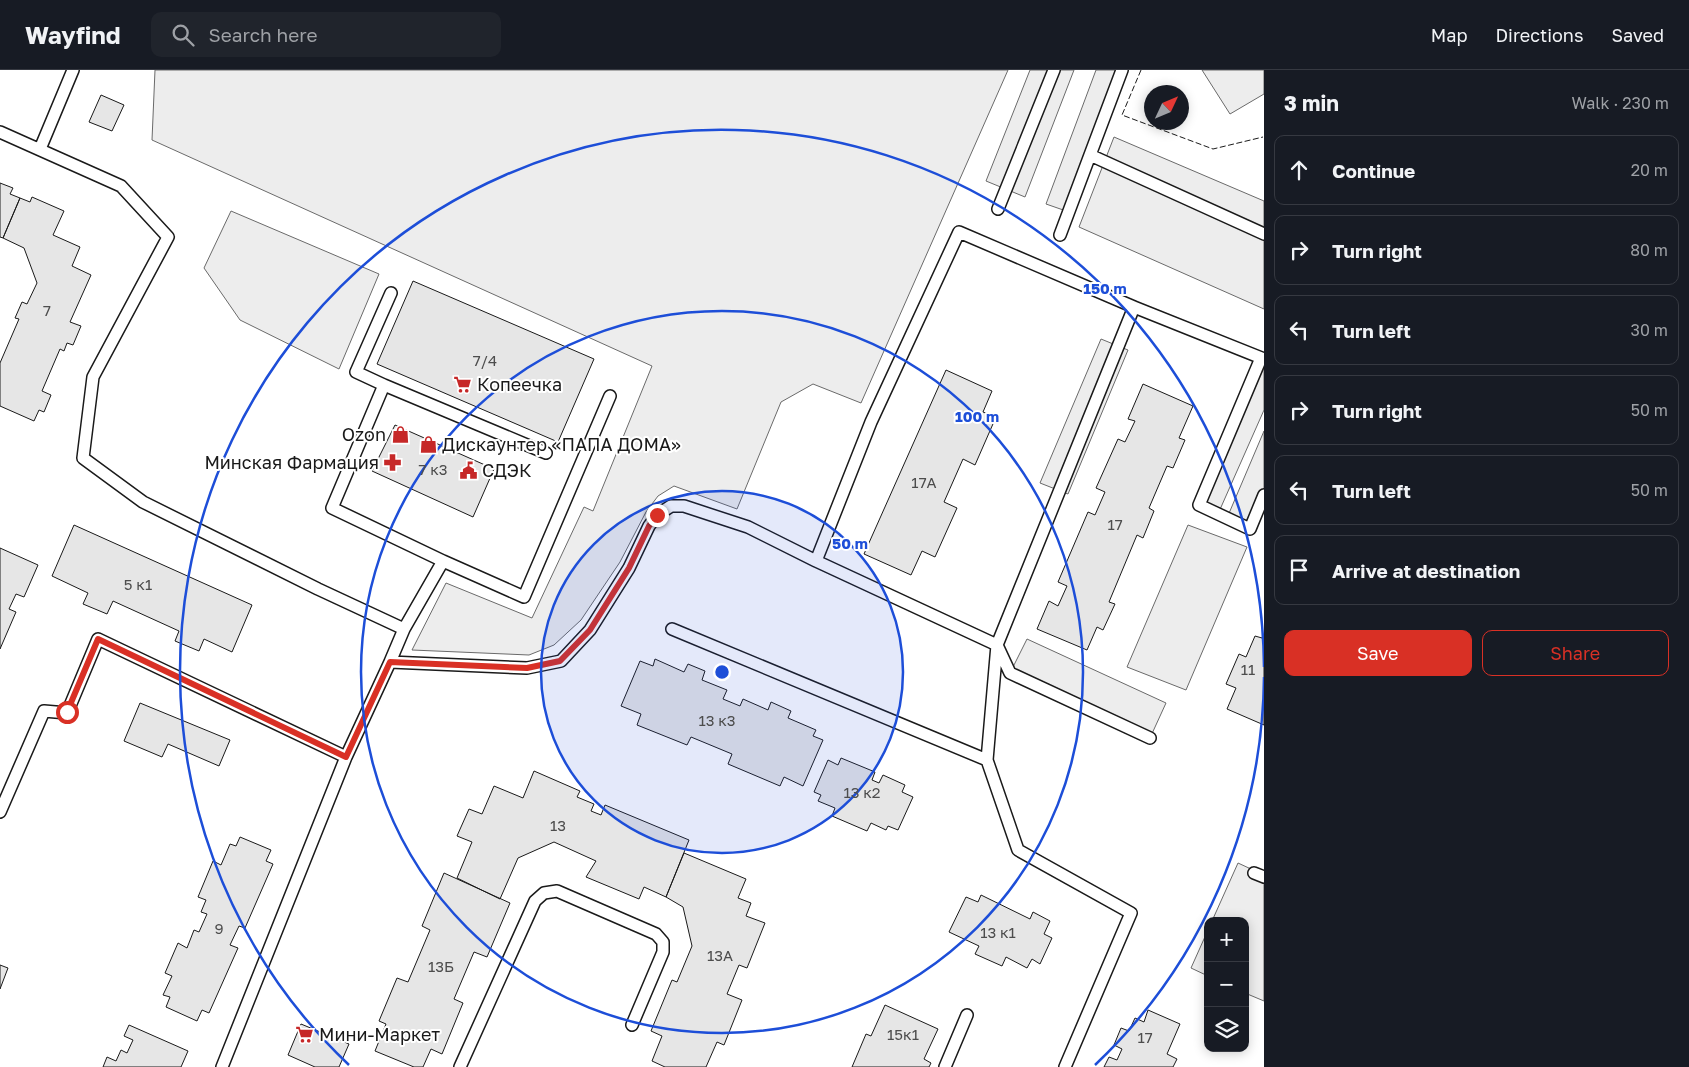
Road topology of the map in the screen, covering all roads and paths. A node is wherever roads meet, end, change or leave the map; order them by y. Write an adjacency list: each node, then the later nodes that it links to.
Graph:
1 (73, 70): 5 (lane)
2 (1054, 70): 7 (lane)
3 (1122, 70): 6 (lane)
4 (0, 132): 5 (lane)
5 (40, 149): 19 (lane)
6 (1090, 155): 8 (lane); 9 (lane)
7 (998, 209)
8 (1264, 234)
9 (1060, 235)
10 (391, 293): 13 (lane)
11 (1134, 307): 12 (lane); 18 (lane); 21 (lane)
12 (1262, 358): 16 (lane)
13 (384, 385): 15 (lane); 17 (lane)
14 (610, 396): 17 (lane)
15 (546, 453)
16 (1264, 495)
17 (443, 561): 19 (lane)
18 (816, 561): 21 (lane); 22 (lane)
19 (404, 629): 22 (lane)
20 (672, 629): 25 (lane)
21 (997, 645): 23 (lane); 25 (lane)
22 (390, 662): 24 (lane)
23 (1150, 738)
24 (346, 757): 26 (lane); 29 (lane)
25 (987, 760): 32 (lane)
26 (0, 812)
27 (968, 1014): 31 (lane)
28 (632, 1025): 30 (lane)
29 (222, 1067)
30 (460, 1067)
31 (945, 1067)
32 (1065, 1067)

